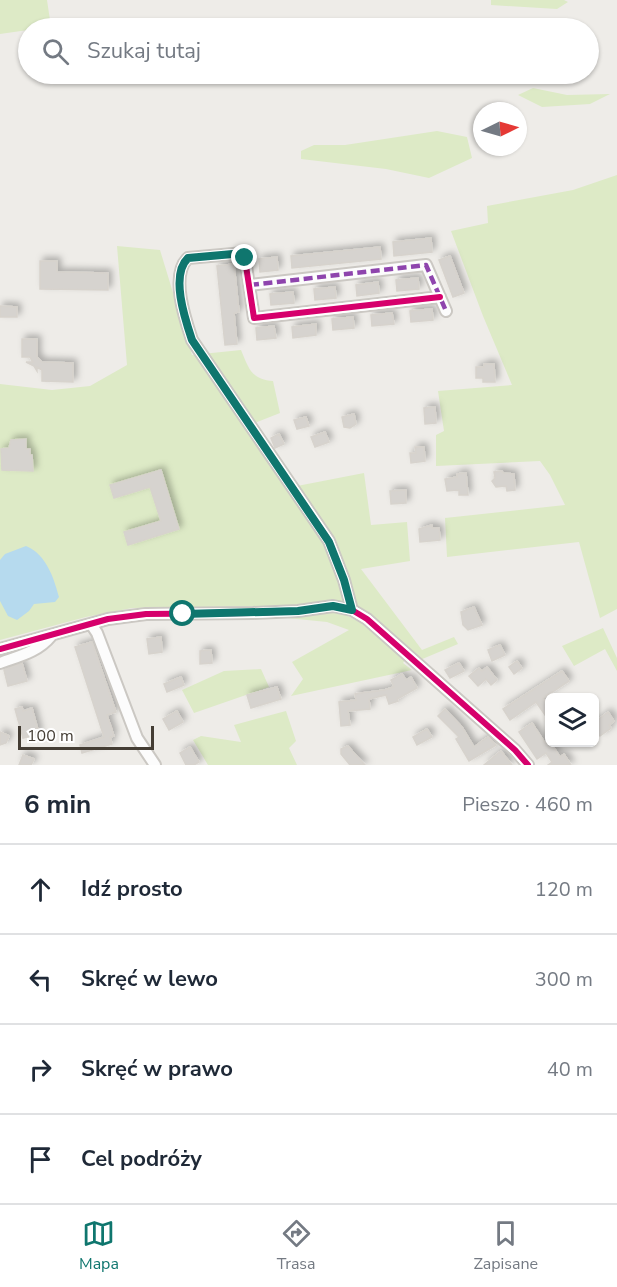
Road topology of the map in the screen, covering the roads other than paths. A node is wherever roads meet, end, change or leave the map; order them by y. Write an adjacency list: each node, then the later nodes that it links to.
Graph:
1 (250, 285): 2 (street); 2 (street); 4 (street)
2 (440, 297): 3 (street)
3 (446, 311)
4 (352, 610): 5 (street); 10 (street)
5 (91, 624): 6 (street); 9 (street)
6 (51, 636): 7 (street); 8 (street)
7 (0, 649)
8 (0, 663)
9 (155, 765)
10 (528, 765)

